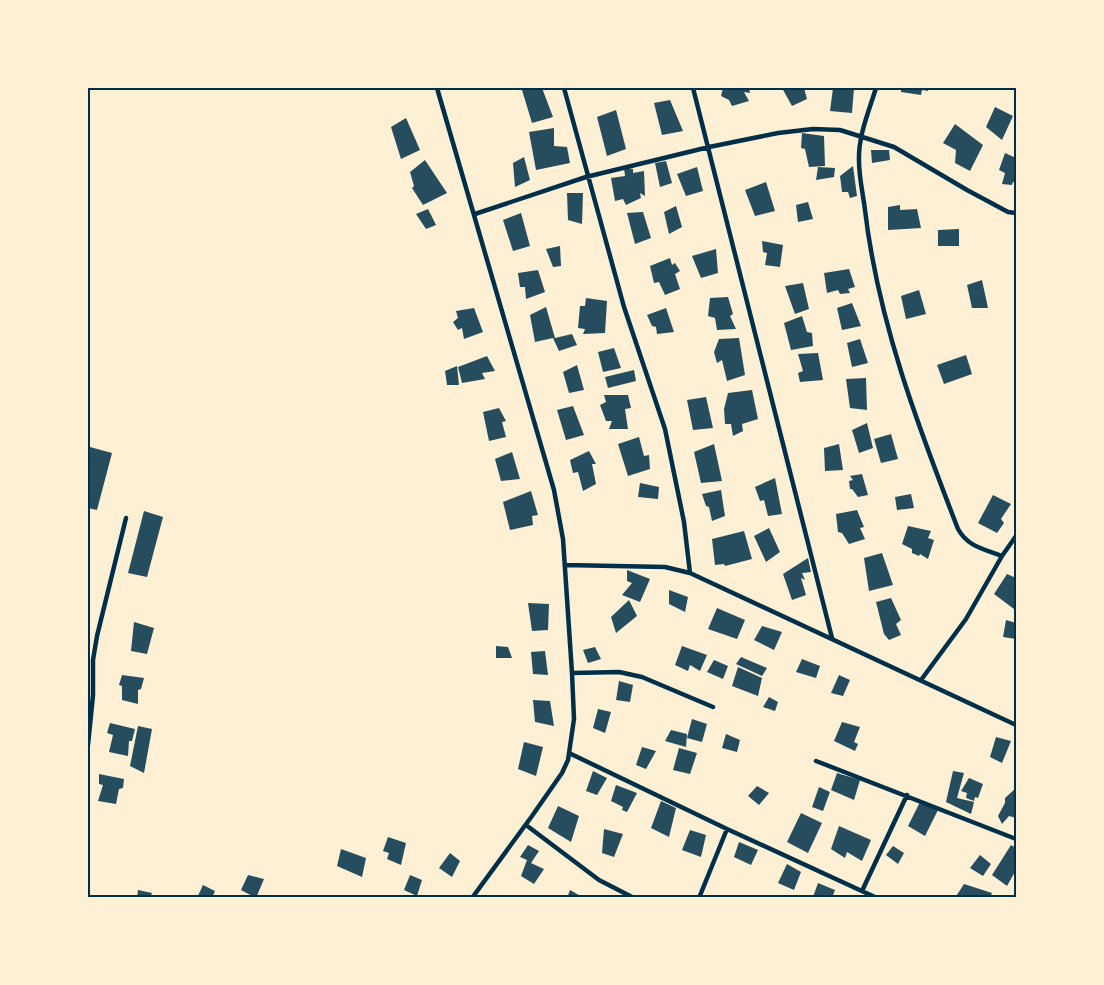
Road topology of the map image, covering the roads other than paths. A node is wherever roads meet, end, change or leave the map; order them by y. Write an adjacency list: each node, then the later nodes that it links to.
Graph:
1 (437, 88): 9 (street)
2 (564, 88): 7 (street)
3 (693, 88): 6 (street)
4 (876, 88): 5 (street)
5 (861, 135): 6 (street); 8 (street); 12 (street)
6 (709, 147): 7 (street); 15 (street)
7 (586, 177): 9 (street); 14 (street)
8 (1016, 213)
9 (475, 214): 13 (street)
10 (126, 518): 17 (street)
11 (1016, 536): 12 (street)
12 (1002, 556): 19 (street)
13 (565, 565): 14 (street); 18 (street)
14 (690, 573): 15 (street)
15 (832, 638): 19 (street)
16 (88, 659): 17 (street)
17 (93, 660): 22 (street)
18 (572, 673): 20 (street); 23 (street)
19 (921, 680): 21 (street)
20 (713, 707)
21 (1016, 725)
22 (88, 745)
23 (569, 752): 26 (street); 27 (street)
24 (816, 761): 25 (street)
25 (907, 794): 28 (street); 29 (street)
26 (526, 825): 30 (street); 31 (street)
27 (727, 829): 29 (street); 32 (street)
28 (1016, 839)
29 (862, 891): 33 (street)
30 (472, 898)
31 (634, 898)
32 (700, 898)
33 (877, 898)

